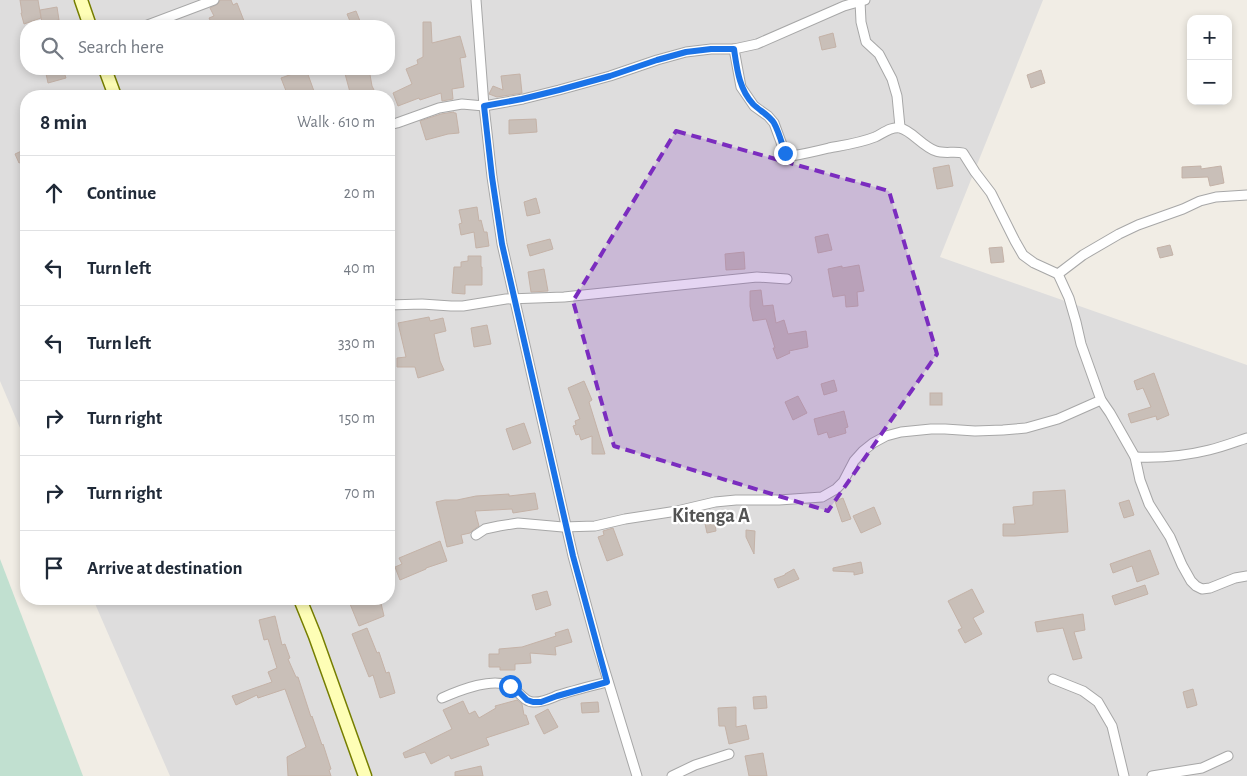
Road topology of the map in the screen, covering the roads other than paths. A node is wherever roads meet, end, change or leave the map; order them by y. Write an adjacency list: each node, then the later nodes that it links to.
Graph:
1 (81, 0): 5 (main road)
2 (214, 0): 6 (street)
3 (476, 0): 10 (street)
4 (862, 1): 7 (street); 12 (street)
5 (88, 20)
6 (161, 20)
7 (734, 49): 10 (street); 12 (street)
8 (107, 75): 9 (main road)
9 (113, 90)
10 (484, 106): 11 (street); 16 (street)
11 (395, 124)
12 (900, 127): 14 (street)
13 (1247, 195): 14 (street)
14 (1058, 274): 18 (street)
15 (787, 279): 16 (street)
16 (515, 299): 17 (street); 21 (street)
17 (395, 305)
18 (1101, 400): 20 (street); 21 (street)
19 (1247, 438): 20 (street)
20 (1135, 457): 23 (street)
21 (566, 527): 22 (street); 26 (street)
22 (476, 535)
23 (1247, 576)
24 (302, 605): 30 (main road)
25 (1053, 678): 33 (street)
26 (607, 682): 27 (street); 31 (street)
27 (442, 698)
28 (729, 754): 32 (street)
29 (1228, 756): 34 (street)
30 (365, 776)
31 (636, 776)
32 (672, 776)
33 (1124, 776)
34 (1152, 776)

